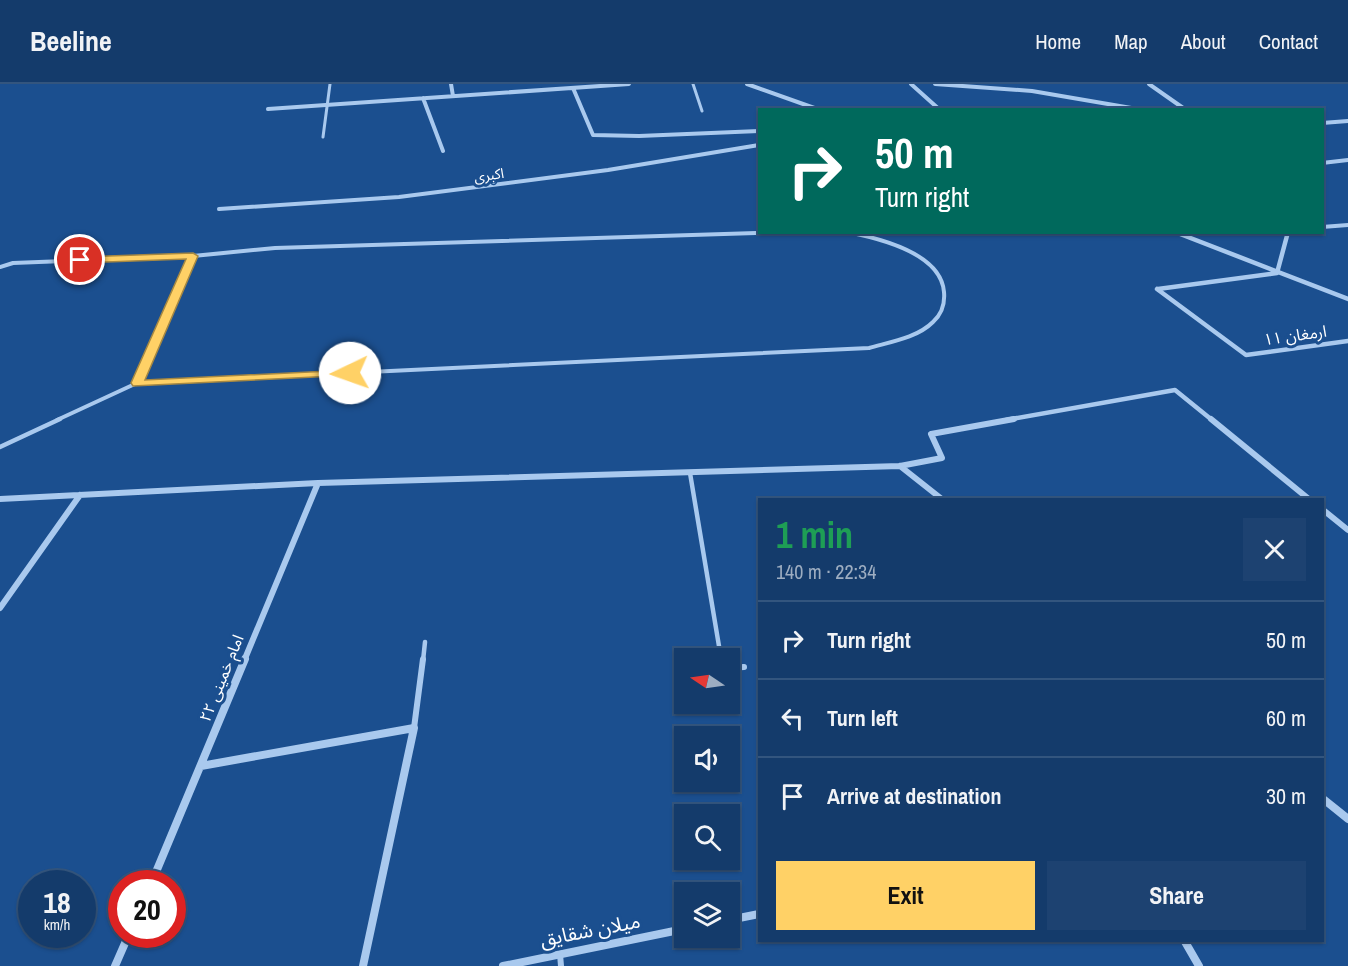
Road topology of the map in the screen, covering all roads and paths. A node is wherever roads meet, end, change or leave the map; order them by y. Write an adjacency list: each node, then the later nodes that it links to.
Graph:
1 (330, 84): 12 (lane)
2 (450, 84): 10 (street)
3 (629, 84): 9 (street)
4 (693, 84): 18 (lane)
5 (747, 84): 13 (street)
6 (911, 84): 14 (street)
7 (935, 84): 15 (street)
8 (1149, 84): 16 (street)
9 (573, 88): 10 (street); 21 (street)
10 (453, 96): 11 (street)
11 (423, 98): 12 (street); 24 (street)
12 (326, 105): 17 (street); 22 (lane)
13 (814, 108)
14 (937, 108)
15 (1131, 108)
16 (1183, 108)
17 (268, 109)
18 (702, 111)
19 (1348, 120): 20 (street)
20 (1324, 123)
21 (758, 131)
22 (323, 137)
23 (758, 145): 27 (street, اکبری)
24 (444, 150)
25 (1348, 160): 26 (street)
26 (1324, 163)
27 (219, 209)
28 (1348, 225): 29 (street)
29 (1324, 228)
30 (758, 233): 34 (lane)
31 (856, 234): 39 (lane)
32 (1180, 234): 36 (street)
33 (1287, 234): 36 (street)
34 (193, 256): 35 (lane); 39 (lane)
35 (0, 267)
36 (1277, 273): 37 (street); 38 (street, ارمغان ۱۱)
37 (1348, 299)
38 (1348, 341)
39 (137, 383): 40 (lane)
40 (0, 447)
41 (900, 466): 42 (street); 45 (street); 46 (street)
42 (690, 473): 43 (street); 52 (lane)
43 (318, 483): 44 (street); 56 (street, امام خمینی ۲۲)
44 (80, 495): 47 (street); 50 (street)
45 (940, 498)
46 (1308, 498)
47 (0, 499)
48 (1324, 510): 49 (street)
49 (1348, 530)
50 (0, 608)
51 (425, 642): 55 (lane)
52 (719, 648)
53 (740, 667): 54 (lane)
54 (744, 667)
55 (414, 728): 56 (street); 67 (street)
56 (201, 766): 59 (street, امام خمینی ۲۲)
57 (1324, 800): 58 (street)
58 (1348, 819)
59 (157, 870)
60 (758, 914): 61 (street)
61 (740, 918)
62 (674, 931): 65 (street, میلان شقایق)
63 (1185, 942): 70 (street)
64 (123, 948): 66 (street)
65 (560, 954): 68 (street, میلان شقایق); 69 (lane)
66 (116, 966)
67 (363, 966)
68 (503, 966)
69 (561, 966)
70 (1199, 966)

